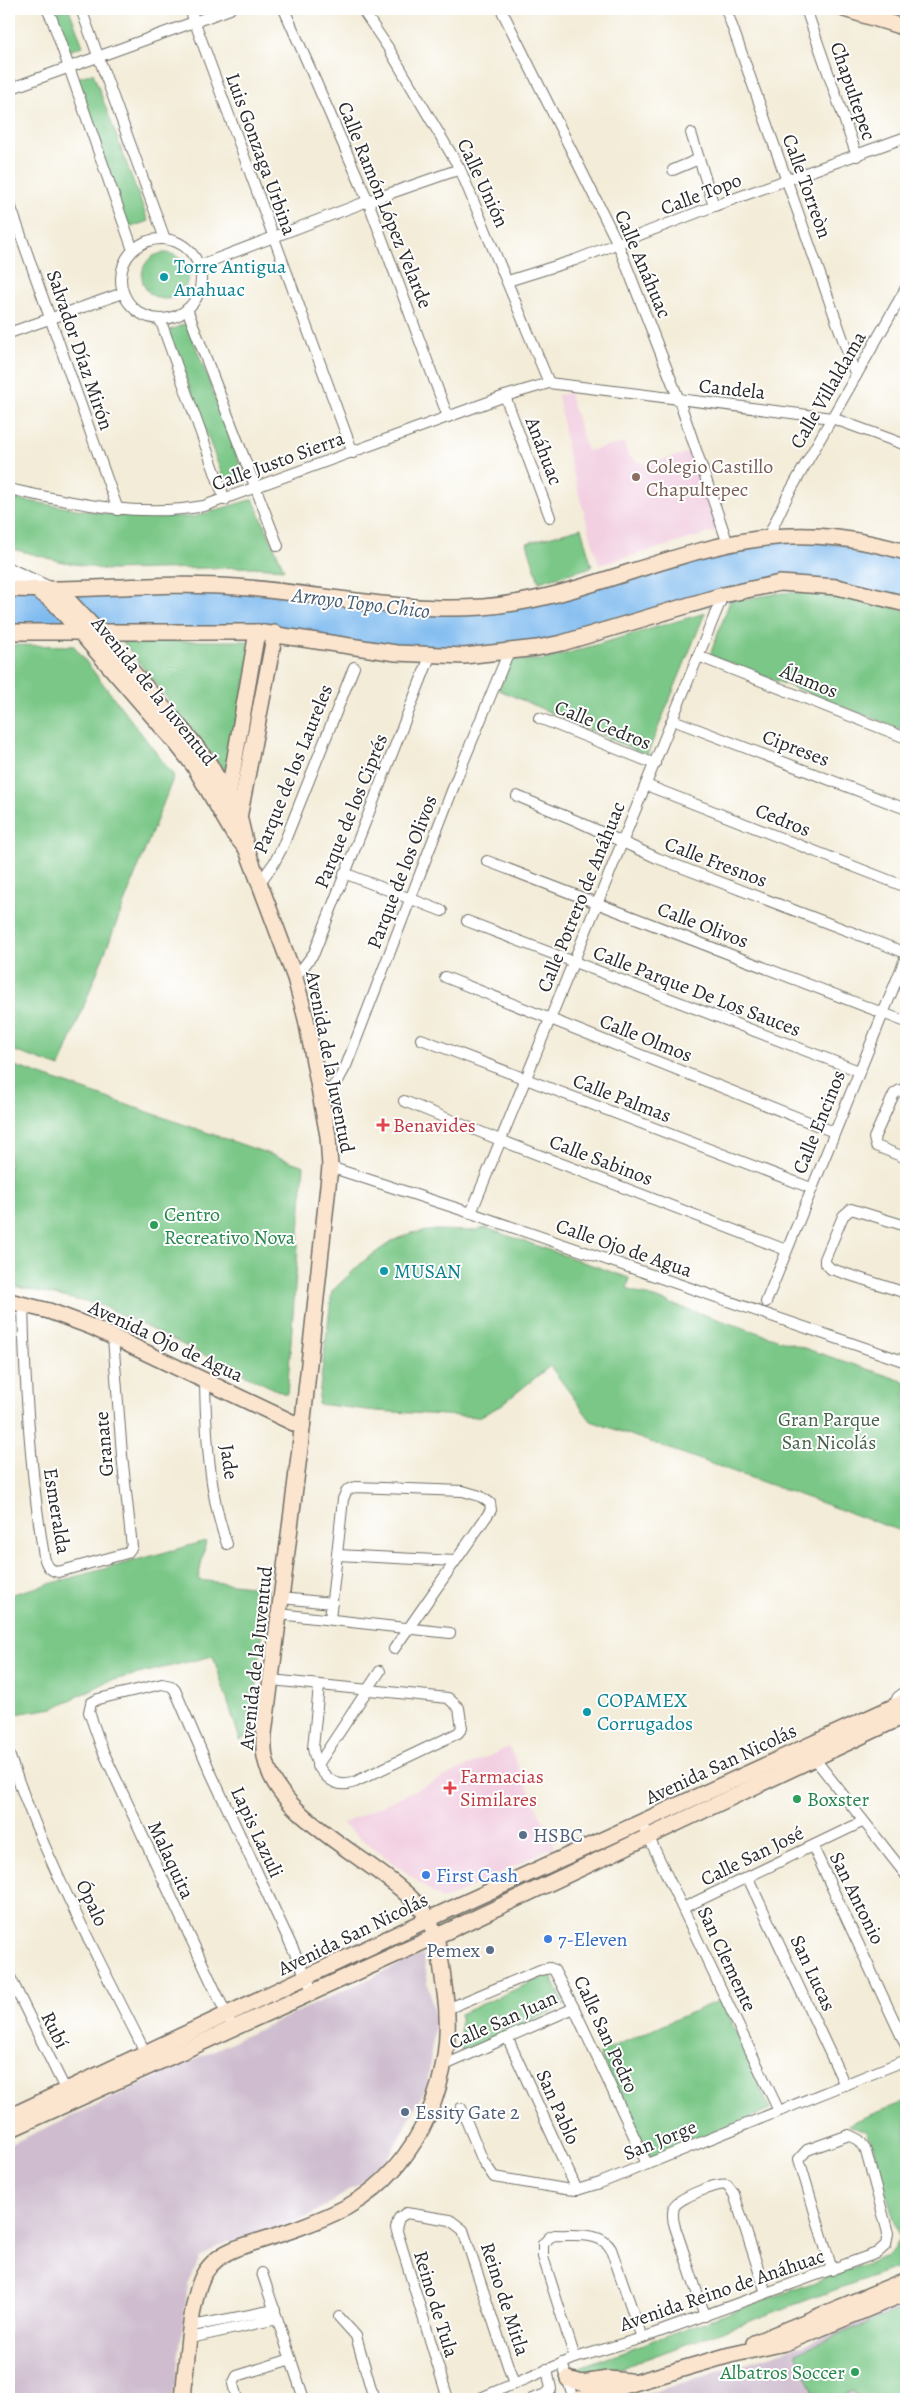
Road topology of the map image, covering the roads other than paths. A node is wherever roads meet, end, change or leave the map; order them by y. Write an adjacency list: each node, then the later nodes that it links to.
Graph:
1 (47, 9): 14 (street)
2 (82, 9): 13 (street)
3 (190, 9): 11 (street, Luis Gonzaga Urbina)
4 (230, 9): 11 (street)
5 (284, 9): 23 (street, Calle Ramón López Velarde)
6 (362, 9): 20 (street, Calle Unión)
7 (501, 9): 28 (street, Calle Anáhuac)
8 (726, 9): 22 (street, Calle Torreòn)
9 (806, 9): 18 (street, Chapultepec)
10 (844, 9): 12 (street)
11 (195, 22): 13 (street); 26 (street, Luis Gonzaga Urbina)
12 (905, 27)
13 (98, 58): 14 (street); 27 (street)
14 (68, 69): 15 (street); 29 (street)
15 (9, 89)
16 (691, 133): 19 (street)
17 (906, 137): 18 (street, Calle Topo)
18 (857, 156): 22 (street, Calle Topo)
19 (699, 159): 21 (street); 25 (street)
20 (460, 169): 23 (street); 31 (street, Calle Unión)
21 (673, 170)
22 (787, 181): 25 (street, Calle Topo); 38 (street, Calle Torreòn)
23 (368, 201): 26 (street); 42 (street, Calle Ramón López Velarde)
24 (9, 202): 35 (street, Salvador Díaz Mirón)
25 (714, 206): 28 (street, Calle Topo)
26 (273, 237): 30 (street); 45 (street, Luis Gonzaga Urbina)
27 (165, 239): 29 (street); 30 (street)
28 (618, 244): 31 (street, Calle Topo); 41 (street, Calle Anáhuac)
29 (133, 250): 33 (street)
30 (198, 266): 34 (street)
31 (508, 281): 39 (street, Calle Unión)
32 (906, 288): 38 (street, Calle Villaldama)
33 (123, 293): 35 (street); 36 (street)
34 (188, 309): 36 (street); 47 (street)
35 (50, 318): 37 (street); 49 (street, Salvador Díaz Mirón)
36 (160, 319): 48 (street)
37 (9, 333)
38 (856, 376): 43 (street, Calle Villaldama)
39 (549, 383): 40 (street, Calle Justo Sierra); 41 (street, Candela)
40 (505, 396): 42 (street, Calle Justo Sierra); 50 (street, Anáhuac)
41 (679, 400): 43 (street, Candela); 52 (street, Calle Anáhuac)
42 (448, 417): 45 (street, Calle Justo Sierra)
43 (832, 418): 44 (street, Candela); 51 (street, Calle Villaldama)
44 (906, 446)
45 (353, 453): 47 (street, Calle Justo Sierra)
46 (9, 488): 49 (street, Calle Justo Sierra)
47 (256, 488): 48 (street, Calle Justo Sierra); 53 (street)
48 (225, 500): 49 (street, Calle Justo Sierra)
49 (118, 510)
50 (550, 517)
51 (768, 537): 52 (street); 54 (street)
52 (728, 544): 60 (street)
53 (278, 546)
54 (906, 552)
55 (9, 568): 60 (street)
56 (9, 579): 58 (street)
57 (9, 589): 58 (street)
58 (37, 590): 60 (street, Avenida de la Juventud)
59 (723, 595): 61 (street); 66 (street); 68 (street, Calle Potrero de Anáhuac)
60 (57, 596): 62 (street, Avenida de la Juventud)
61 (906, 604)
62 (87, 629): 63 (street); 64 (street); 76 (street, Avenida de la Juventud); 78 (street, Avenida de la Juventud)
63 (9, 632)
64 (257, 632): 65 (street); 76 (street)
65 (275, 633): 67 (street); 78 (street)
66 (509, 651): 67 (street); 84 (street, Parque de los Olivos)
67 (432, 654): 81 (street, Parque de los Ciprés)
68 (698, 656): 71 (street, Calle Potrero de Anáhuac); 72 (street, Álamos)
69 (354, 667): 82 (street, Parque de los Laureles)
70 (539, 718): 73 (street, Calle Cedros)
71 (673, 720): 73 (street, Calle Potrero de Anáhuac); 77 (street, Cipreses)
72 (906, 738)
73 (655, 764): 74 (street, Calle Potrero de Anáhuac)
74 (646, 785): 79 (street, Calle Potrero de Anáhuac); 83 (street, Cedros)
75 (517, 796): 79 (street, Calle Fresnos)
76 (228, 798): 78 (street, Avenida de la Juventud)
77 (906, 809)
78 (236, 826): 82 (street, Avenida de la Juventud)
79 (622, 843): 85 (street, Calle Potrero de Anáhuac); 88 (street, Calle Fresnos)
80 (487, 861): 85 (street, Calle Olivos)
81 (344, 873): 84 (street); 92 (street, Parque de los Ciprés)
82 (261, 881): 92 (street, Avenida de la Juventud)
83 (906, 887)
84 (410, 900): 86 (street); 100 (street, Parque de los Olivos)
85 (598, 903): 90 (street, Calle Potrero de Anáhuac); 93 (street, Calle Olivos)
86 (442, 911)
87 (467, 921): 90 (street, Calle Parque De Los Sauces)
88 (906, 953)
89 (906, 957): 93 (street, Calle Encinos)
90 (573, 963): 94 (street, Calle Potrero de Anáhuac); 97 (street, Calle Parque De Los Sauces)
91 (444, 977): 94 (street, Calle Olmos)
92 (296, 978): 100 (street, Avenida de la Juventud)
93 (883, 1013): 95 (street, Calle Olivos); 97 (street, Calle Encinos)
94 (550, 1019): 98 (street, Calle Potrero de Anáhuac); 102 (street, Calle Olmos)
95 (906, 1022)
96 (421, 1039): 98 (street, Calle Palmas)
97 (859, 1071): 102 (street, Calle Encinos)
98 (525, 1080): 103 (street, Calle Potrero de Anáhuac); 106 (street, Calle Palmas)
99 (903, 1091): 104 (street)
100 (321, 1101): 105 (street, Avenida de la Juventud)
101 (404, 1101): 103 (street, Calle Sabinos)
102 (834, 1132): 106 (street, Calle Encinos)
103 (500, 1140): 107 (street, Calle Potrero de Anáhuac); 109 (street, Calle Sabinos)
104 (906, 1158)
105 (330, 1167): 107 (street, Calle Ojo de Agua); 116 (street, Avenida de la Juventud)
106 (811, 1188): 109 (street, Calle Encinos)
107 (471, 1213): 114 (street, Calle Ojo de Agua)
108 (906, 1226): 110 (street)
109 (786, 1250): 111 (street, Calle Encinos)
110 (906, 1294)
111 (766, 1302)
112 (16, 1303): 113 (street, Avenida Ojo de Agua); 118 (street, Esmeralda)
113 (113, 1338): 115 (street, Avenida Ojo de Agua); 118 (street, Granate)
114 (906, 1362)
115 (206, 1383): 116 (street, Avenida Ojo de Agua); 117 (street, Jade)
116 (302, 1427): 121 (street, Avenida de la Juventud)
117 (227, 1544)
118 (132, 1547)
119 (337, 1555): 120 (street); 120 (street); 122 (street)
120 (455, 1561): 125 (street)
121 (281, 1598): 122 (street); 123 (street, Avenida de la Juventud)
122 (332, 1603): 124 (street)
123 (279, 1614): 124 (street); 129 (street, Avenida de la Juventud)
124 (330, 1619): 125 (street)
125 (410, 1628): 126 (street); 127 (street)
126 (450, 1633)
127 (394, 1649)
128 (380, 1671): 131 (street)
129 (271, 1680): 130 (street); 145 (street, Avenida de la Juventud)
130 (320, 1686): 131 (street); 137 (street)
131 (366, 1691): 137 (street); 137 (street)
132 (906, 1691): 134 (street)
133 (91, 1703): 148 (street, Lapis Lazuli); 152 (street, Malaquita)
134 (902, 1712): 135 (street, Avenida San Nicolás)
135 (810, 1753): 138 (street); 139 (street, Avenida San Nicolás); 140 (street, Avenida San Nicolás)
136 (9, 1754): 155 (street, Ópalo)
137 (317, 1766)
138 (862, 1822): 141 (street, Calle San José); 142 (street)
139 (642, 1823): 140 (street, San Clemente); 145 (street, Avenida San Nicolás)
140 (649, 1837): 144 (street, San Clemente); 146 (street, Avenida San Nicolás)
141 (813, 1847): 143 (street, Calle San José); 154 (street, San Antonio)
142 (906, 1875)
143 (748, 1878): 144 (street, Calle San José); 158 (street, San Lucas)
144 (683, 1908): 161 (street, San Clemente)
145 (429, 1919): 146 (street, Avenida de la Juventud); 148 (street, Avenida San Nicolás)
146 (435, 1937): 149 (street, Avenida San Nicolás); 151 (street, Avenida de la Juventud)
147 (9, 1975): 159 (street, Rubí)
148 (306, 1978): 149 (street, Lapis Lazuli); 152 (street, Avenida San Nicolás)
149 (313, 1992): 152 (street, Avenida San Nicolás)
150 (574, 2008): 151 (street, Calle San Pedro); 153 (street, Calle San Juan); 164 (street, Calle San Pedro)
151 (448, 2009): 157 (street, Avenida de la Juventud)
152 (230, 2022): 155 (street, Avenida San Nicolás)
153 (508, 2039): 157 (street, Calle San Juan); 165 (street, San Pablo)
154 (906, 2046)
155 (148, 2059): 159 (street, Avenida San Nicolás)
156 (906, 2060): 158 (street, San Jorge)
157 (445, 2065): 177 (street, Avenida de la Juventud)
158 (845, 2085): 161 (street, San Jorge)
159 (68, 2096): 162 (street, Avenida San Nicolás); 163 (street, Avenida San Nicolás)
160 (461, 2108): 165 (street, San Jorge)
161 (779, 2111): 164 (street, San Jorge)
162 (9, 2117)
163 (9, 2130)
164 (647, 2164): 165 (street, San Jorge)
165 (576, 2190)
166 (398, 2218): 187 (street, Reino de Mitla); 192 (street, Reino de Tula)
167 (832, 2270): 167 (street, Avenida Reino de Anáhuac); 171 (street, Avenida Reino de Anáhuac)
168 (906, 2271): 180 (street)
169 (262, 2273): 174 (street)
170 (906, 2280): 178 (street)
171 (766, 2293): 175 (street, Avenida Reino de Anáhuac); 175 (street)
172 (906, 2293): 178 (street)
173 (906, 2303): 180 (street)
174 (276, 2314): 177 (street); 181 (street)
175 (705, 2316): 179 (street, Avenida Reino de Anáhuac)
176 (339, 2317): 191 (street)
177 (191, 2332): 188 (street, Avenida de la Juventud)
178 (784, 2337): 180 (street)
179 (642, 2338): 182 (street, Avenida Reino de Anáhuac); 182 (street)
180 (758, 2345): 186 (street)
181 (291, 2358): 189 (street); 190 (street)
182 (575, 2358): 183 (street, Avenida Reino de Anáhuac)
183 (562, 2363): 184 (street, Avenida Reino de Anáhuac); 185 (street)
184 (548, 2368): 187 (street, Avenida Reino de Anáhuac); 194 (street)
185 (568, 2379): 186 (street); 195 (street)
186 (636, 2382): 196 (street)
187 (514, 2384): 193 (street, Avenida Reino de Anáhuac)
188 (183, 2399)
189 (237, 2399)
190 (304, 2399)
191 (374, 2399)
192 (448, 2399)
193 (478, 2399)
194 (532, 2399)
195 (574, 2399)
196 (579, 2399)

